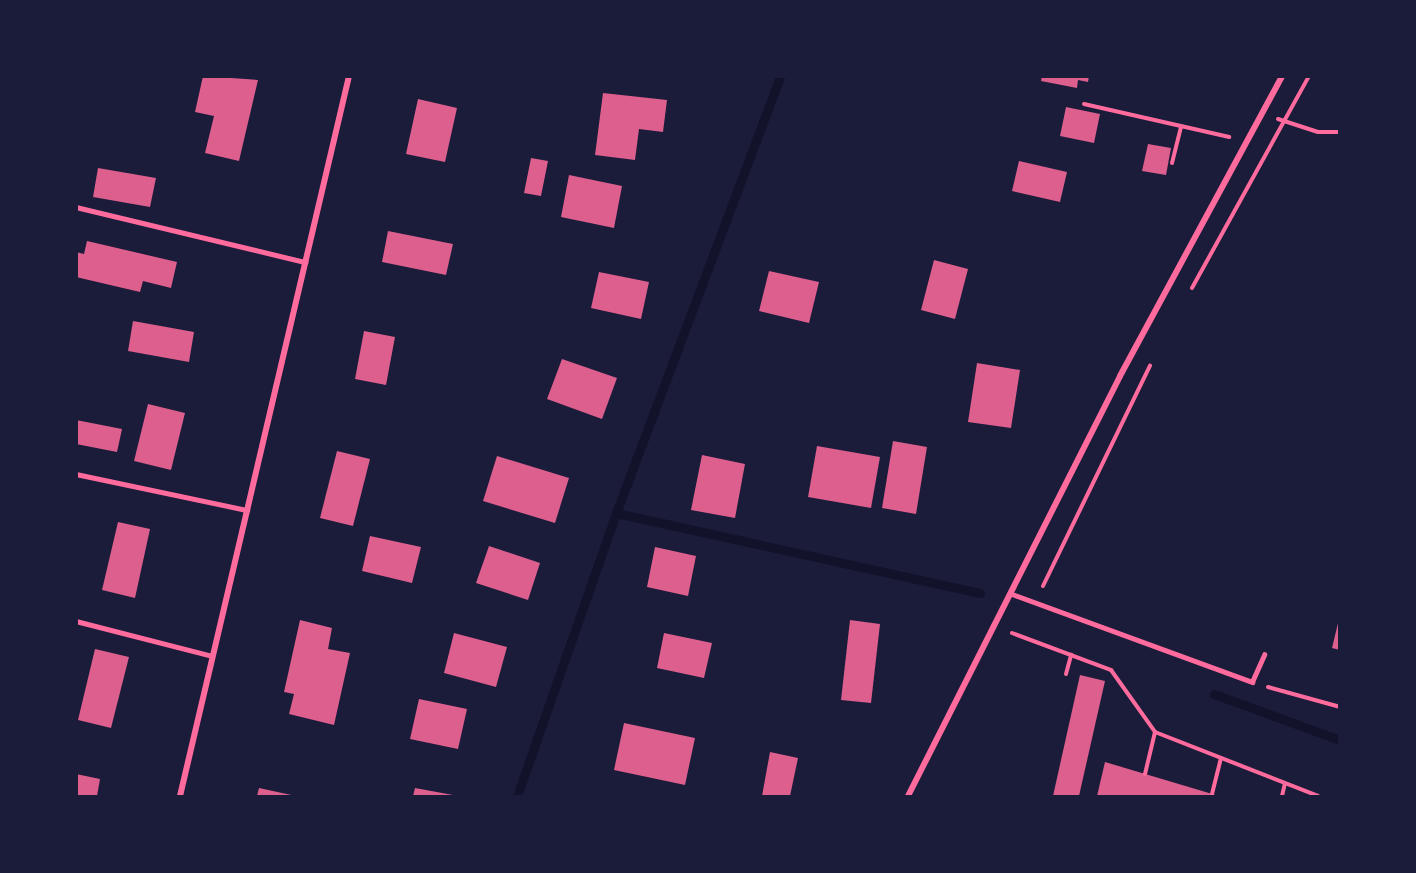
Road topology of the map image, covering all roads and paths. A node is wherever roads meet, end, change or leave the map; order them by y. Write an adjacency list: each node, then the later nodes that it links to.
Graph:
1 (349, 76): 12 (street)
2 (1282, 76): 5 (street)
3 (1309, 76): 6 (path)
4 (1083, 105): 7 (path)
5 (1264, 112): 6 (path); 9 (street)
6 (1287, 123): 8 (path); 13 (path)
7 (1181, 126): 9 (path); 10 (path)
8 (1340, 132)
9 (1249, 142): 17 (street)
10 (1172, 163)
11 (76, 207): 12 (lane)
12 (305, 262): 16 (street)
13 (1190, 292)
14 (1153, 360): 18 (path)
15 (76, 474): 16 (lane)
16 (247, 510): 23 (street)
17 (1012, 594): 18 (lane); 20 (street)
18 (1033, 602): 25 (lane)
19 (76, 621): 23 (lane)
20 (994, 627): 21 (path); 33 (street)
21 (1071, 655): 24 (path); 27 (path)
22 (1264, 655): 25 (lane)
23 (212, 656): 32 (street)
24 (1066, 674)
25 (1252, 682): 26 (path)
26 (1340, 707)
27 (1155, 732): 28 (path); 29 (path)
28 (1221, 758): 30 (path); 31 (path)
29 (1145, 774)
30 (1285, 783): 34 (path); 35 (path)
31 (1212, 794)
32 (180, 796)
33 (908, 796)
34 (1282, 796)
35 (1318, 796)

